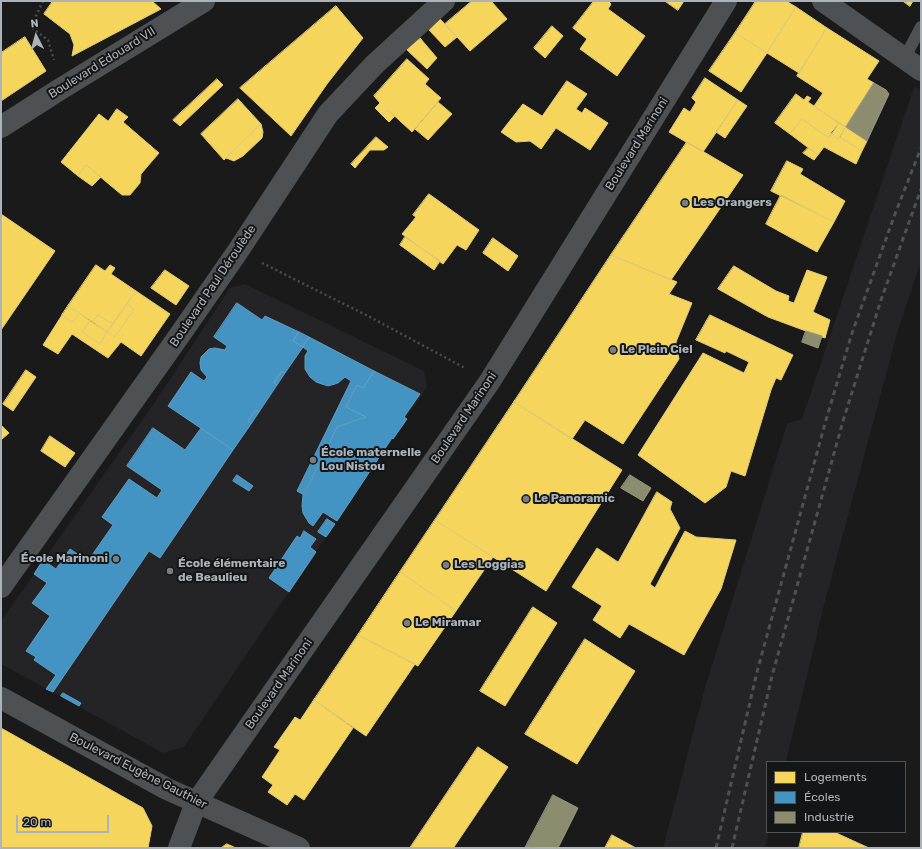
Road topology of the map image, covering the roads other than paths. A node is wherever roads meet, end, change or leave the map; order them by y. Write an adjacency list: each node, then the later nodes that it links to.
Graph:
1 (204, 1): 7 (street, Boulevard Edouard VII)
2 (444, 1): 8 (street, Boulevard Paul Déroulède)
3 (726, 1): 10 (street, Boulevard Marinoni)
4 (823, 1): 6 (street)
5 (921, 26): 6 (lane)
6 (912, 65)
7 (1, 127)
8 (1, 587)
9 (1, 698): 10 (street, Boulevard Eugène Gauthier)
10 (196, 803): 11 (street, Boulevard Marinoni); 12 (street, Boulevard Eugène Gauthier)
11 (179, 848)
12 (299, 848)

